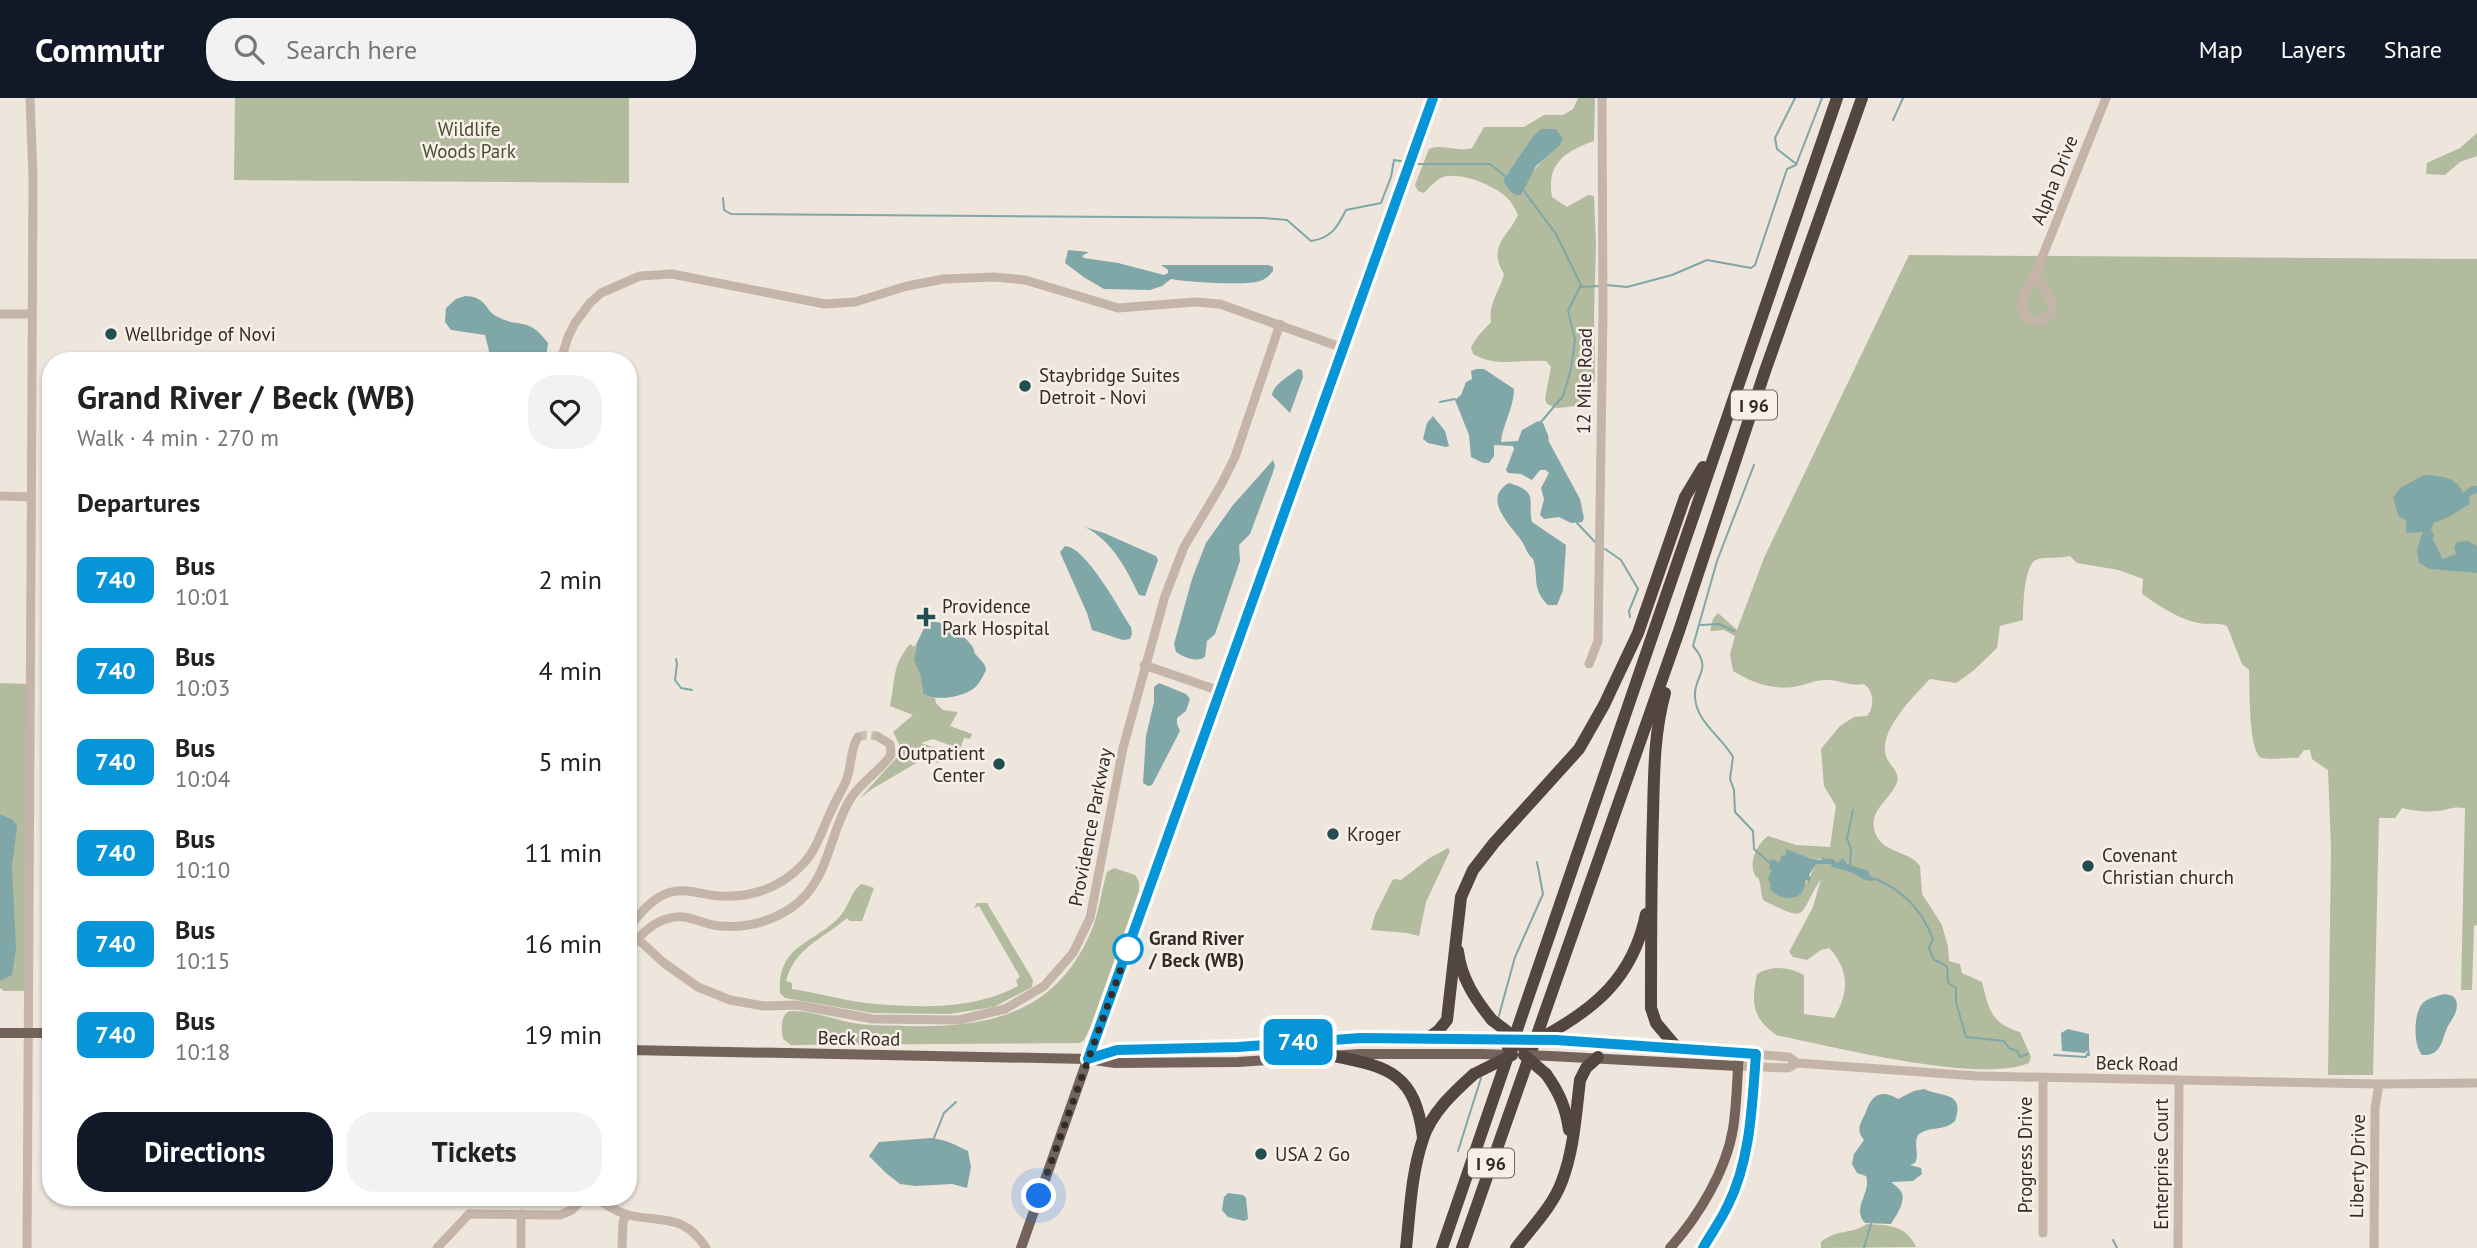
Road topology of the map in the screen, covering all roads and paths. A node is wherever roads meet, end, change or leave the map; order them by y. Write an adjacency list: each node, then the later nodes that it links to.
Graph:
1 (30, 98): 9 (street)
2 (1433, 98): 11 (main road)
3 (1602, 98): 17 (street, 12 Mile Road)
4 (1837, 98): 13 (highway, I 96)
5 (1864, 98): 16 (highway, I 96)
6 (2106, 98): 7 (street, Alpha Drive)
7 (2035, 275): 7 (street, Alpha Drive)
8 (0, 314): 9 (street)
9 (32, 314): 15 (street)
10 (1280, 324): 11 (street); 12 (street); 18 (street, Providence Parkway)
11 (1343, 348): 19 (main road)
12 (564, 352)
13 (1718, 439): 24 (highway); 65 (highway, I 96)
14 (0, 496): 15 (street)
15 (31, 497): 27 (street)
16 (1679, 631): 22 (highway); 66 (highway, I 96)
17 (1589, 664)
18 (1144, 665): 19 (street); 25 (street, Providence Parkway)
19 (1220, 691): 42 (main road)
20 (877, 736): 25 (street)
21 (858, 737): 23 (street)
22 (1651, 875): 29 (highway); 34 (highway)
23 (637, 919)
24 (1456, 926): 30 (highway); 33 (highway, bridge)
25 (638, 939)
26 (0, 1033): 27 (main road)
27 (29, 1033): 28 (main road); 58 (street)
28 (42, 1033)
29 (1558, 1034): 33 (highway); 34 (main road, Beck Road)
30 (1428, 1038): 31 (main road, Beck Road); 32 (main road, Beck Road)
31 (1486, 1038): 33 (highway, bridge)
32 (1238, 1047): 42 (main road, Beck Road); 43 (street)
33 (1522, 1047): 37 (highway, bridge); 40 (highway, bridge); 51 (highway, bridge); 52 (highway, bridge)
34 (1678, 1049): 36 (main road, Beck Road)
35 (637, 1050): 42 (main road, Beck Road)
36 (1739, 1053): 38 (street, Beck Road); 45 (main road)
37 (1480, 1054): 39 (main road, Beck Road)
38 (1756, 1054): 44 (street, Beck Road); 46 (main road)
39 (1334, 1056): 43 (main road, Beck Road); 51 (highway)
40 (1550, 1056): 41 (main road, Beck Road)
41 (1598, 1057): 45 (main road, Beck Road); 52 (highway)
42 (1088, 1059): 43 (main road, Beck Road); 63 (main road)
43 (1238, 1062)
44 (1797, 1063): 46 (street, Beck Road); 47 (street, Beck Road)
45 (1738, 1066): 46 (street, Beck Road); 68 (main road)
46 (1755, 1067): 69 (main road)
47 (2043, 1078): 48 (street, Beck Road); 57 (street, Progress Drive)
48 (2179, 1081): 50 (street, Beck Road); 70 (street, Enterprise Court)
49 (2477, 1083): 50 (street, Beck Road)
50 (2379, 1084): 71 (street, Liberty Drive)
51 (1423, 1137): 64 (highway)
52 (1569, 1158): 67 (highway)
53 (577, 1206): 55 (street)
54 (610, 1206): 56 (street)
55 (521, 1214): 59 (street); 60 (street)
56 (626, 1215): 61 (street); 62 (street)
57 (2043, 1233)
58 (27, 1248)
59 (438, 1248)
60 (520, 1248)
61 (622, 1248)
62 (706, 1248)
63 (1021, 1248)
64 (1406, 1248)
65 (1442, 1248)
66 (1462, 1248)
67 (1516, 1248)
68 (1670, 1248)
69 (1703, 1248)
70 (2178, 1248)
71 (2374, 1248)

